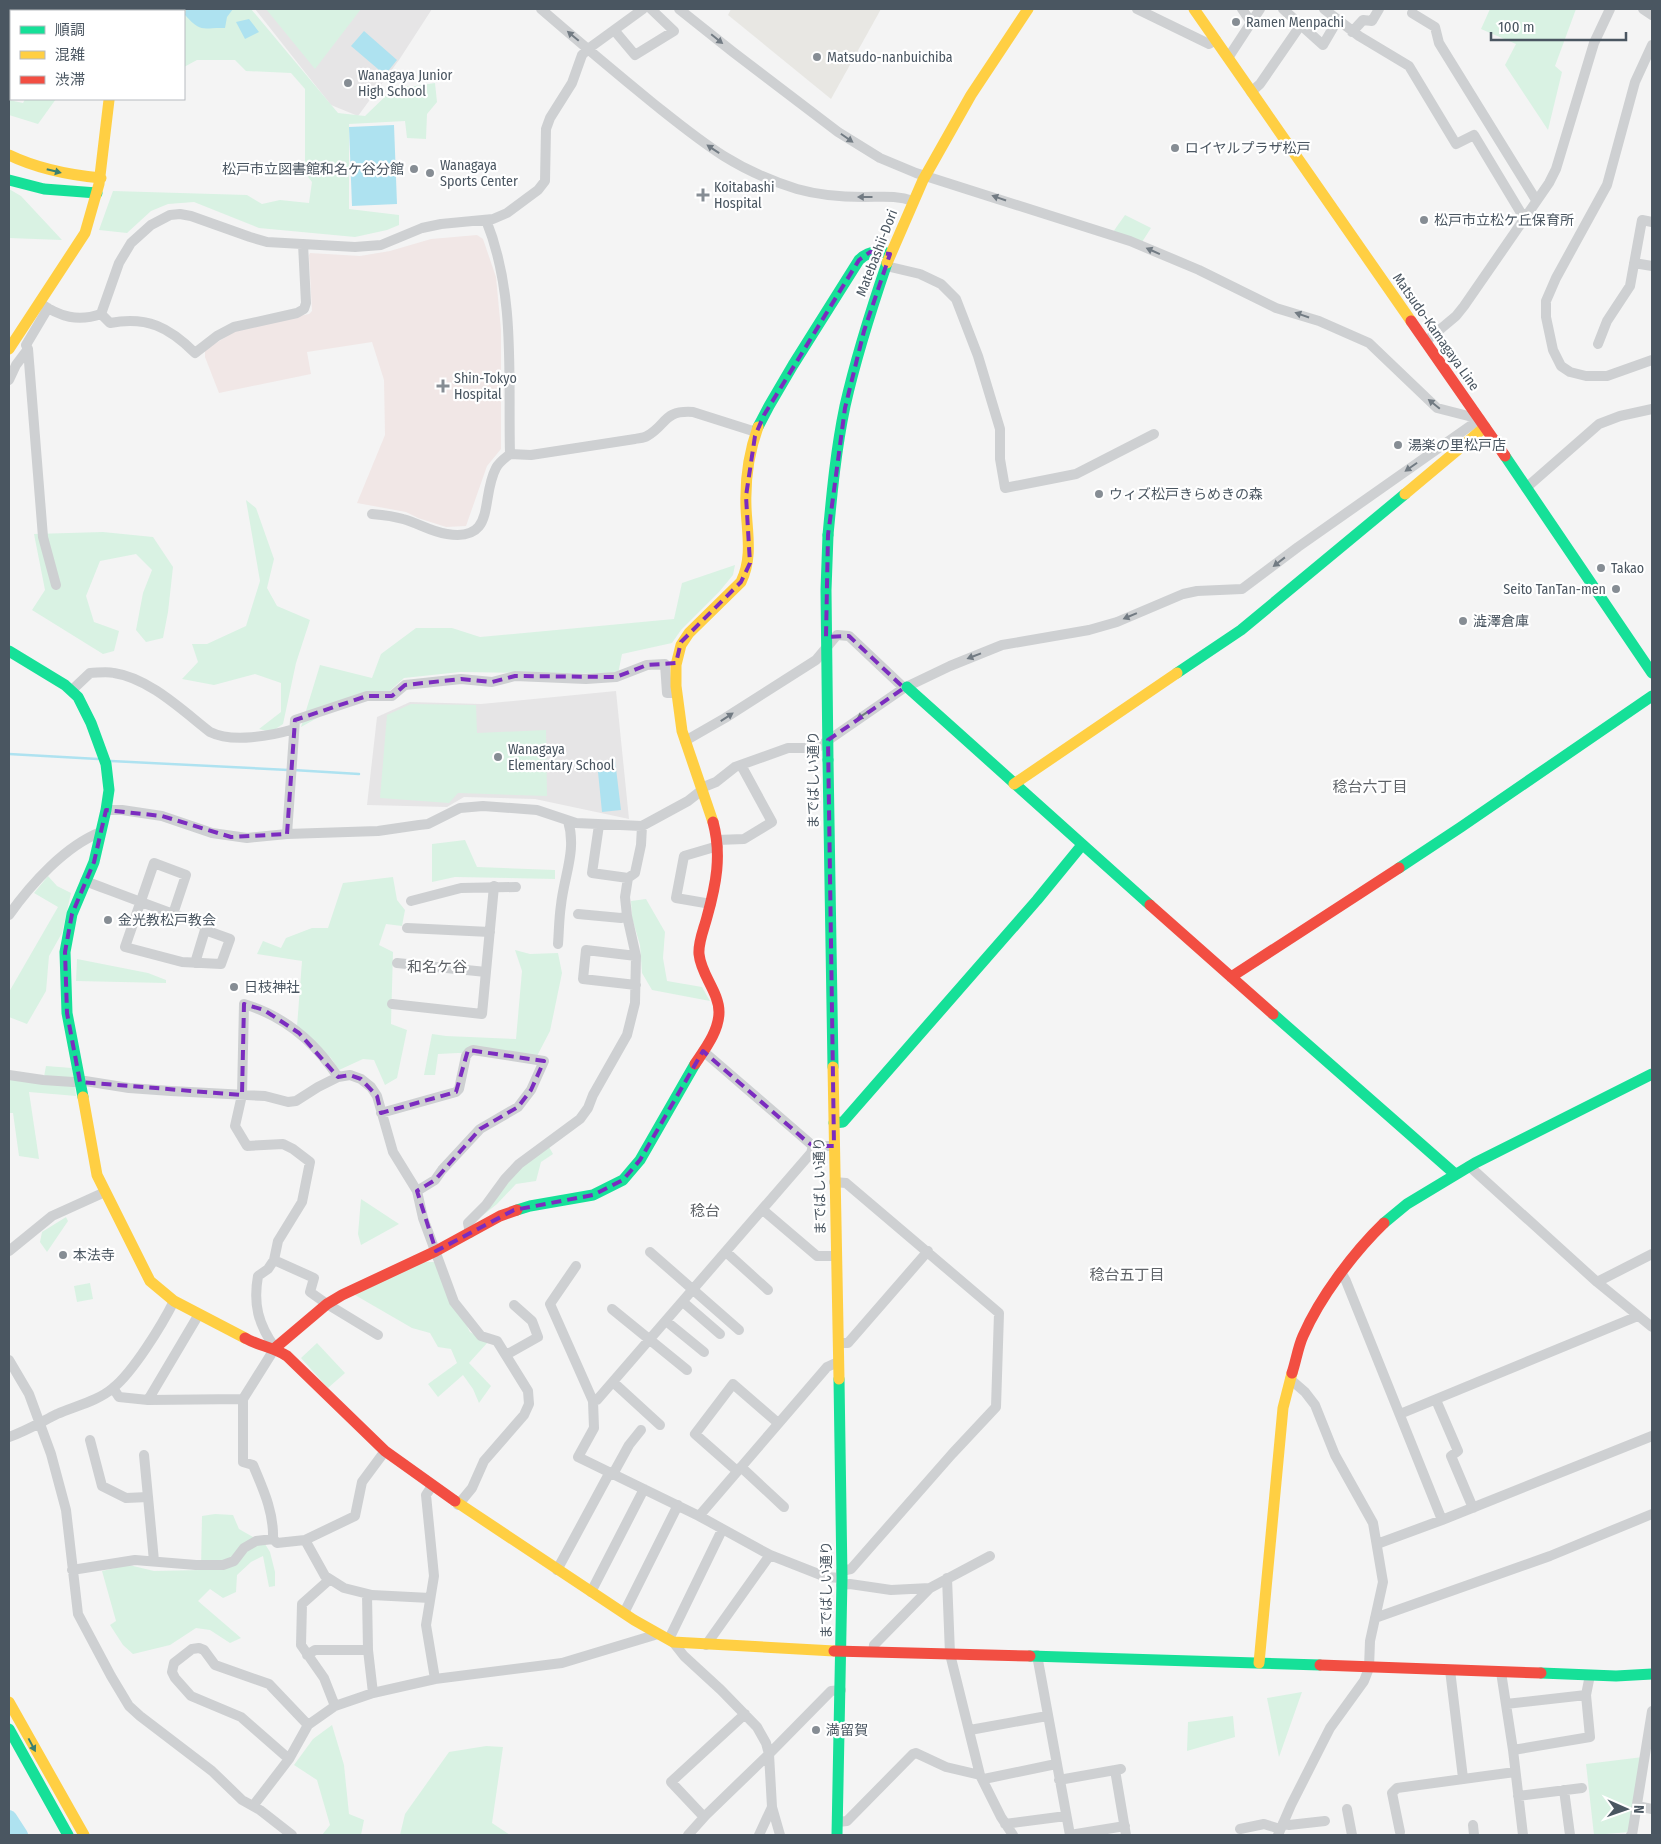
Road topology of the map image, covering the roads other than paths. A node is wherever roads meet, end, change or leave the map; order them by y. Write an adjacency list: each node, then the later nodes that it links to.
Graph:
1 (541, 9): 22 (street, one-way to 1)
2 (643, 9): 18 (street)
3 (651, 9): 18 (street)
4 (679, 9): 27 (street, one-way to 27)
5 (1028, 9): 27 (street, Matebashii-Dori)
6 (1137, 9): 20 (street)
7 (1194, 9): 20 (street, Matsudo-Kamagaya Line)
8 (1242, 9): 16 (street)
9 (1260, 9): 16 (street)
10 (1283, 9): 17 (street)
11 (1324, 9): 15 (street)
12 (1379, 9): 19 (street)
13 (1610, 9): 31 (street)
14 (1412, 13): 31 (street)
15 (1338, 21): 17 (street); 19 (street)
16 (1252, 22): 23 (street)
17 (1300, 26): 24 (street)
18 (614, 30): 22 (street)
19 (1352, 32): 33 (street)
20 (1216, 40): 23 (street, Matsudo-Kamagaya Line)
21 (1652, 45): 47 (street)
22 (588, 49): 32 (street, one-way to 22); 34 (street)
23 (1228, 58): 24 (street, Matsudo-Kamagaya Line)
24 (1251, 92): 43 (street, Matsudo-Kamagaya Line)
25 (108, 100): 28 (street)
26 (9, 155): 28 (street, one-way to 28)
27 (926, 176): 32 (street, Matebashii-Dori); 50 (street, one-way to 27)
28 (101, 178): 30 (street)
29 (9, 180): 30 (street)
30 (97, 193): 41 (street)
31 (1536, 200): 33 (street)
32 (913, 201): 37 (street, Matebashii-Dori)
33 (1524, 218): 43 (street)
34 (486, 220): 36 (street); 53 (street)
35 (1642, 220): 38 (street)
36 (303, 244): 42 (street); 42 (street)
37 (890, 254): 39 (street, Matebashii-Dori); 51 (street)
38 (1634, 263): 40 (street); 44 (street)
39 (886, 266): 52 (street); 56 (street, Matebashii-Dori)
40 (1652, 266)
41 (44, 306): 42 (street); 45 (street); 46 (street)
42 (102, 314)
43 (1425, 342): 50 (street, Matsudo-Kamagaya Line)
44 (1598, 344)
45 (9, 349)
46 (28, 349): 48 (street); 57 (street)
47 (1652, 360)
48 (9, 380)
49 (1652, 409): 54 (street)
50 (1482, 423): 54 (street, Matsudo-Kamagaya Line); 60 (street, one-way to 60); 67 (street)
51 (756, 432): 53 (street); 62 (street)
52 (1154, 434)
53 (510, 454): 55 (street)
54 (1526, 488): 59 (street, Matsudo-Kamagaya Line)
55 (372, 514)
56 (828, 535): 106 (street, までばしい通り, bridge)
57 (56, 585)
58 (9, 651): 61 (street)
59 (1652, 673)
60 (905, 687): 65 (street, one-way to 60); 66 (street, one-way to 66); 67 (street)
61 (72, 690): 64 (street); 69 (street)
62 (677, 693): 64 (street); 65 (street)
63 (1652, 696): 96 (street)
64 (294, 729): 74 (street)
65 (685, 741): 68 (street)
66 (741, 765): 68 (street); 75 (street)
67 (1014, 784): 76 (street)
68 (702, 789): 72 (street); 75 (street)
69 (106, 810): 73 (street); 74 (street)
70 (568, 821): 71 (street); 74 (street); 91 (street)
71 (599, 825): 72 (street); 77 (street)
72 (642, 826): 77 (street)
73 (101, 832): 78 (street); 86 (street)
74 (287, 834)
75 (718, 843): 83 (street); 83 (street)
76 (1082, 845): 96 (street); 106 (street)
77 (628, 878): 87 (street)
78 (85, 881): 82 (street); 103 (street)
79 (494, 886): 80 (street); 81 (street); 90 (street)
80 (516, 886)
81 (411, 901)
82 (141, 902): 84 (street); 84 (street); 94 (street)
83 (710, 904): 99 (street)
84 (173, 914): 89 (street)
85 (578, 914): 87 (street)
86 (9, 915)
87 (627, 916): 92 (street)
88 (407, 928): 90 (street)
89 (205, 930): 94 (street); 94 (street)
90 (490, 932): 95 (street)
91 (558, 944)
92 (636, 956): 97 (street); 97 (street)
93 (397, 963): 95 (street)
94 (195, 964)
95 (486, 972): 98 (street)
96 (1231, 977): 110 (street)
97 (636, 985): 115 (street)
98 (392, 1004)
99 (703, 1050): 107 (street); 115 (street)
100 (1652, 1074): 109 (street)
101 (9, 1075): 103 (street)
102 (338, 1077): 104 (street); 104 (street); 105 (street)
103 (80, 1082): 104 (street); 113 (street)
104 (242, 1095): 123 (street)
105 (381, 1113): 112 (street); 112 (street)
106 (834, 1123): 108 (street, までばしい通り)
107 (813, 1146): 108 (street); 114 (street)
108 (834, 1146): 111 (street, までばしい通り)
109 (1469, 1166): 110 (street); 126 (street)
110 (1455, 1174): 125 (street)
111 (834, 1182): 117 (street); 122 (street, までばしい通り)
112 (417, 1191): 116 (street)
113 (105, 1192): 118 (street); 129 (street)
114 (763, 1210): 120 (street); 122 (street)
115 (470, 1233): 116 (street)
116 (436, 1251): 131 (street); 145 (street)
117 (928, 1251): 142 (street); 187 (street)
118 (9, 1252)
119 (650, 1252): 128 (street)
120 (726, 1252): 127 (street); 128 (street)
121 (1652, 1254): 126 (street)
122 (836, 1256): 142 (street, までばしい通り)
123 (274, 1260): 131 (street); 143 (street)
124 (576, 1266): 155 (street)
125 (1341, 1272): 149 (street); 156 (street)
126 (1597, 1282): 135 (street)
127 (768, 1290)
128 (692, 1291): 130 (street); 138 (street)
129 (174, 1301): 134 (street); 151 (street)
130 (682, 1302): 136 (street); 139 (street)
131 (327, 1304): 140 (street); 143 (street)
132 (514, 1305): 145 (street)
133 (612, 1309): 141 (street)
134 (199, 1314): 143 (street); 153 (street)
135 (1638, 1316): 137 (street); 154 (street)
136 (666, 1321): 141 (street); 144 (street)
137 (1652, 1327)
138 (739, 1330)
139 (720, 1334)
140 (378, 1335)
141 (650, 1340): 148 (street); 150 (street)
142 (838, 1343): 147 (street, までばしい通り)
143 (275, 1348): 152 (street); 164 (street)
144 (704, 1352)
145 (506, 1355): 171 (street)
146 (9, 1360): 157 (street)
147 (838, 1362): 158 (street); 187 (street, までばしい通り)
148 (687, 1370)
149 (1290, 1379): 181 (street); 205 (street)
150 (613, 1382): 155 (street); 159 (street)
151 (113, 1388): 153 (street); 157 (street)
152 (243, 1399): 153 (street); 179 (street)
153 (148, 1400)
154 (1436, 1400): 156 (street); 174 (street)
155 (593, 1401): 167 (street)
156 (1400, 1414): 177 (street)
157 (40, 1423): 162 (street); 185 (street)
158 (778, 1423): 166 (street); 166 (street)
159 (660, 1425)
160 (641, 1430): 167 (street)
161 (1652, 1436): 174 (street)
162 (9, 1437)
163 (90, 1440): 170 (street)
164 (386, 1451): 168 (street); 180 (street)
165 (144, 1455): 170 (street)
166 (739, 1469): 173 (street); 176 (street)
167 (611, 1473): 169 (street); 186 (street)
168 (432, 1486): 171 (street); 193 (street)
169 (644, 1489): 172 (street); 191 (street)
170 (148, 1497): 184 (street)
171 (458, 1505): 186 (street)
172 (678, 1505): 176 (street); 194 (street)
173 (784, 1507)
174 (1473, 1508): 177 (street)
175 (1652, 1514): 195 (street)
176 (699, 1516): 178 (street)
177 (1442, 1520): 181 (street)
178 (722, 1530): 182 (street); 197 (street)
179 (272, 1539): 180 (street); 184 (street)
180 (305, 1540): 189 (street)
181 (1376, 1544): 195 (street)
182 (770, 1555): 187 (street); 198 (street)
183 (990, 1556): 188 (street)
184 (154, 1561): 185 (street)
185 (72, 1570): 236 (street)
186 (557, 1570): 191 (street)
187 (842, 1578): 190 (street); 200 (street, までばしい通り)
188 (947, 1578): 190 (street); 202 (street)
189 (329, 1580): 192 (street); 203 (street)
190 (930, 1588): 201 (street)
191 (591, 1592): 194 (street)
192 (367, 1594): 193 (street); 199 (street)
193 (430, 1598): 211 (street)
194 (624, 1613): 196 (street)
195 (1375, 1618): 206 (street)
196 (658, 1634): 197 (street); 211 (street)
197 (671, 1640): 198 (street); 219 (street)
198 (706, 1645): 200 (street)
199 (368, 1650): 203 (street); 213 (street)
200 (841, 1651): 201 (street); 212 (street, までばしい通り)
201 (873, 1652): 202 (street)
202 (950, 1654): 204 (street); 223 (street)
203 (307, 1655): 217 (street)
204 (1037, 1655): 205 (street); 220 (street)
205 (1259, 1663): 206 (street)
206 (1369, 1668): 207 (street); 247 (street)
207 (1450, 1670): 208 (street); 231 (street)
208 (1501, 1672): 210 (street); 216 (street)
209 (1652, 1674): 210 (street)
210 (1590, 1675): 214 (street)
211 (435, 1680): 213 (street)
212 (841, 1690): 226 (street); 244 (street, までばしい通り)
213 (372, 1693): 217 (street)
214 (1586, 1695): 216 (street); 224 (street)
215 (9, 1702): 251 (street, one-way to 251)
216 (1506, 1704): 224 (street)
217 (335, 1706): 221 (street)
218 (1652, 1711): 225 (street)
219 (745, 1714): 226 (street); 242 (street)
220 (1047, 1716): 223 (street); 228 (street)
221 (308, 1726): 227 (street); 227 (street)
222 (9, 1729): 250 (street)
223 (970, 1730): 230 (street)
224 (1513, 1750): 229 (street)
225 (1649, 1752): 237 (street)
226 (769, 1754): 238 (street); 242 (street)
227 (289, 1759): 236 (street)
228 (1056, 1764): 230 (street); 232 (street)
229 (1515, 1772): 231 (street); 235 (street)
230 (982, 1777): 244 (street); 245 (street)
231 (1463, 1778): 249 (street)
232 (1059, 1780): 241 (street); 248 (street)
233 (1582, 1788): 234 (street)
234 (1564, 1790): 235 (street); 260 (street)
235 (1518, 1796): 259 (street)
236 (253, 1806): 252 (street)
237 (1637, 1806): 240 (street); 261 (street)
238 (772, 1807): 254 (street); 255 (street)
239 (1348, 1809): 258 (street)
240 (1652, 1809)
241 (1066, 1816): 245 (street); 248 (street)
242 (704, 1817): 253 (street)
243 (1325, 1821): 247 (street)
244 (838, 1822): 256 (street, までばしい通り)
245 (1005, 1824): 257 (street)
246 (1240, 1829): 247 (street)
247 (1280, 1829)
248 (1126, 1830)
249 (1400, 1832)
250 (68, 1835)
251 (84, 1835)
252 (292, 1835)
253 (688, 1835)
254 (759, 1835)
255 (780, 1835)
256 (838, 1835)
257 (1012, 1835)
258 (1352, 1835)
259 (1522, 1835)
260 (1570, 1835)
261 (1631, 1835)

